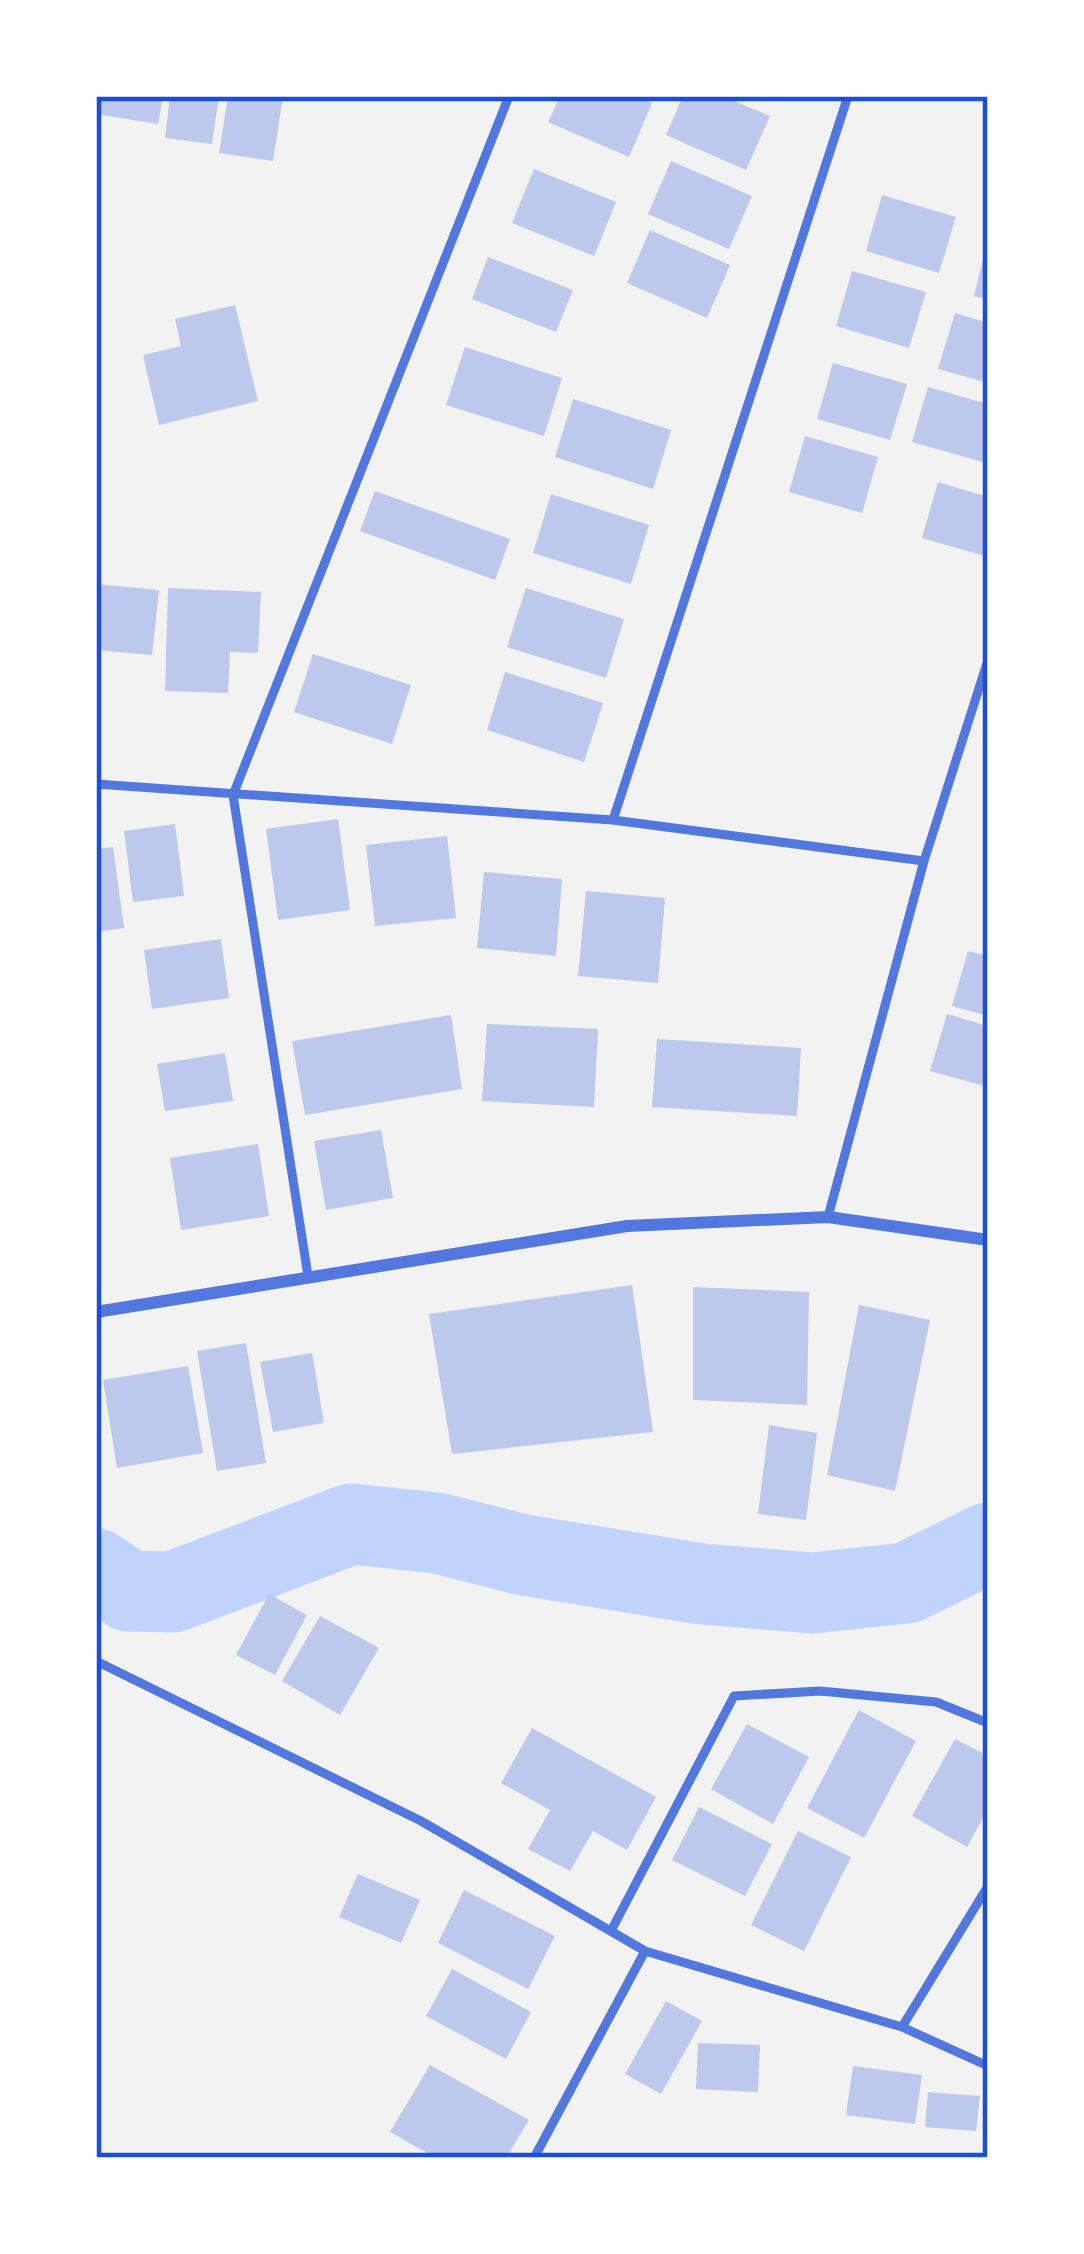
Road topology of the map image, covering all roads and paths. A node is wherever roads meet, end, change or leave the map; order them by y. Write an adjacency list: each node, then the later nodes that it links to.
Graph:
1 (509, 96): 5 (lane)
2 (848, 96): 6 (lane)
3 (988, 660): 7 (lane)
4 (96, 784): 5 (lane)
5 (233, 795): 6 (lane); 10 (lane)
6 (613, 820): 7 (lane)
7 (924, 861): 8 (lane)
8 (828, 1217): 9 (street); 10 (street)
9 (988, 1240)
10 (308, 1276): 11 (street)
11 (96, 1312)
12 (96, 1661): 15 (lane)
13 (988, 1723): 15 (lane)
14 (988, 1886): 17 (lane)
15 (611, 1931): 16 (lane)
16 (645, 1951): 17 (lane); 19 (lane)
17 (902, 2027): 18 (lane)
18 (988, 2066)
19 (534, 2158)

